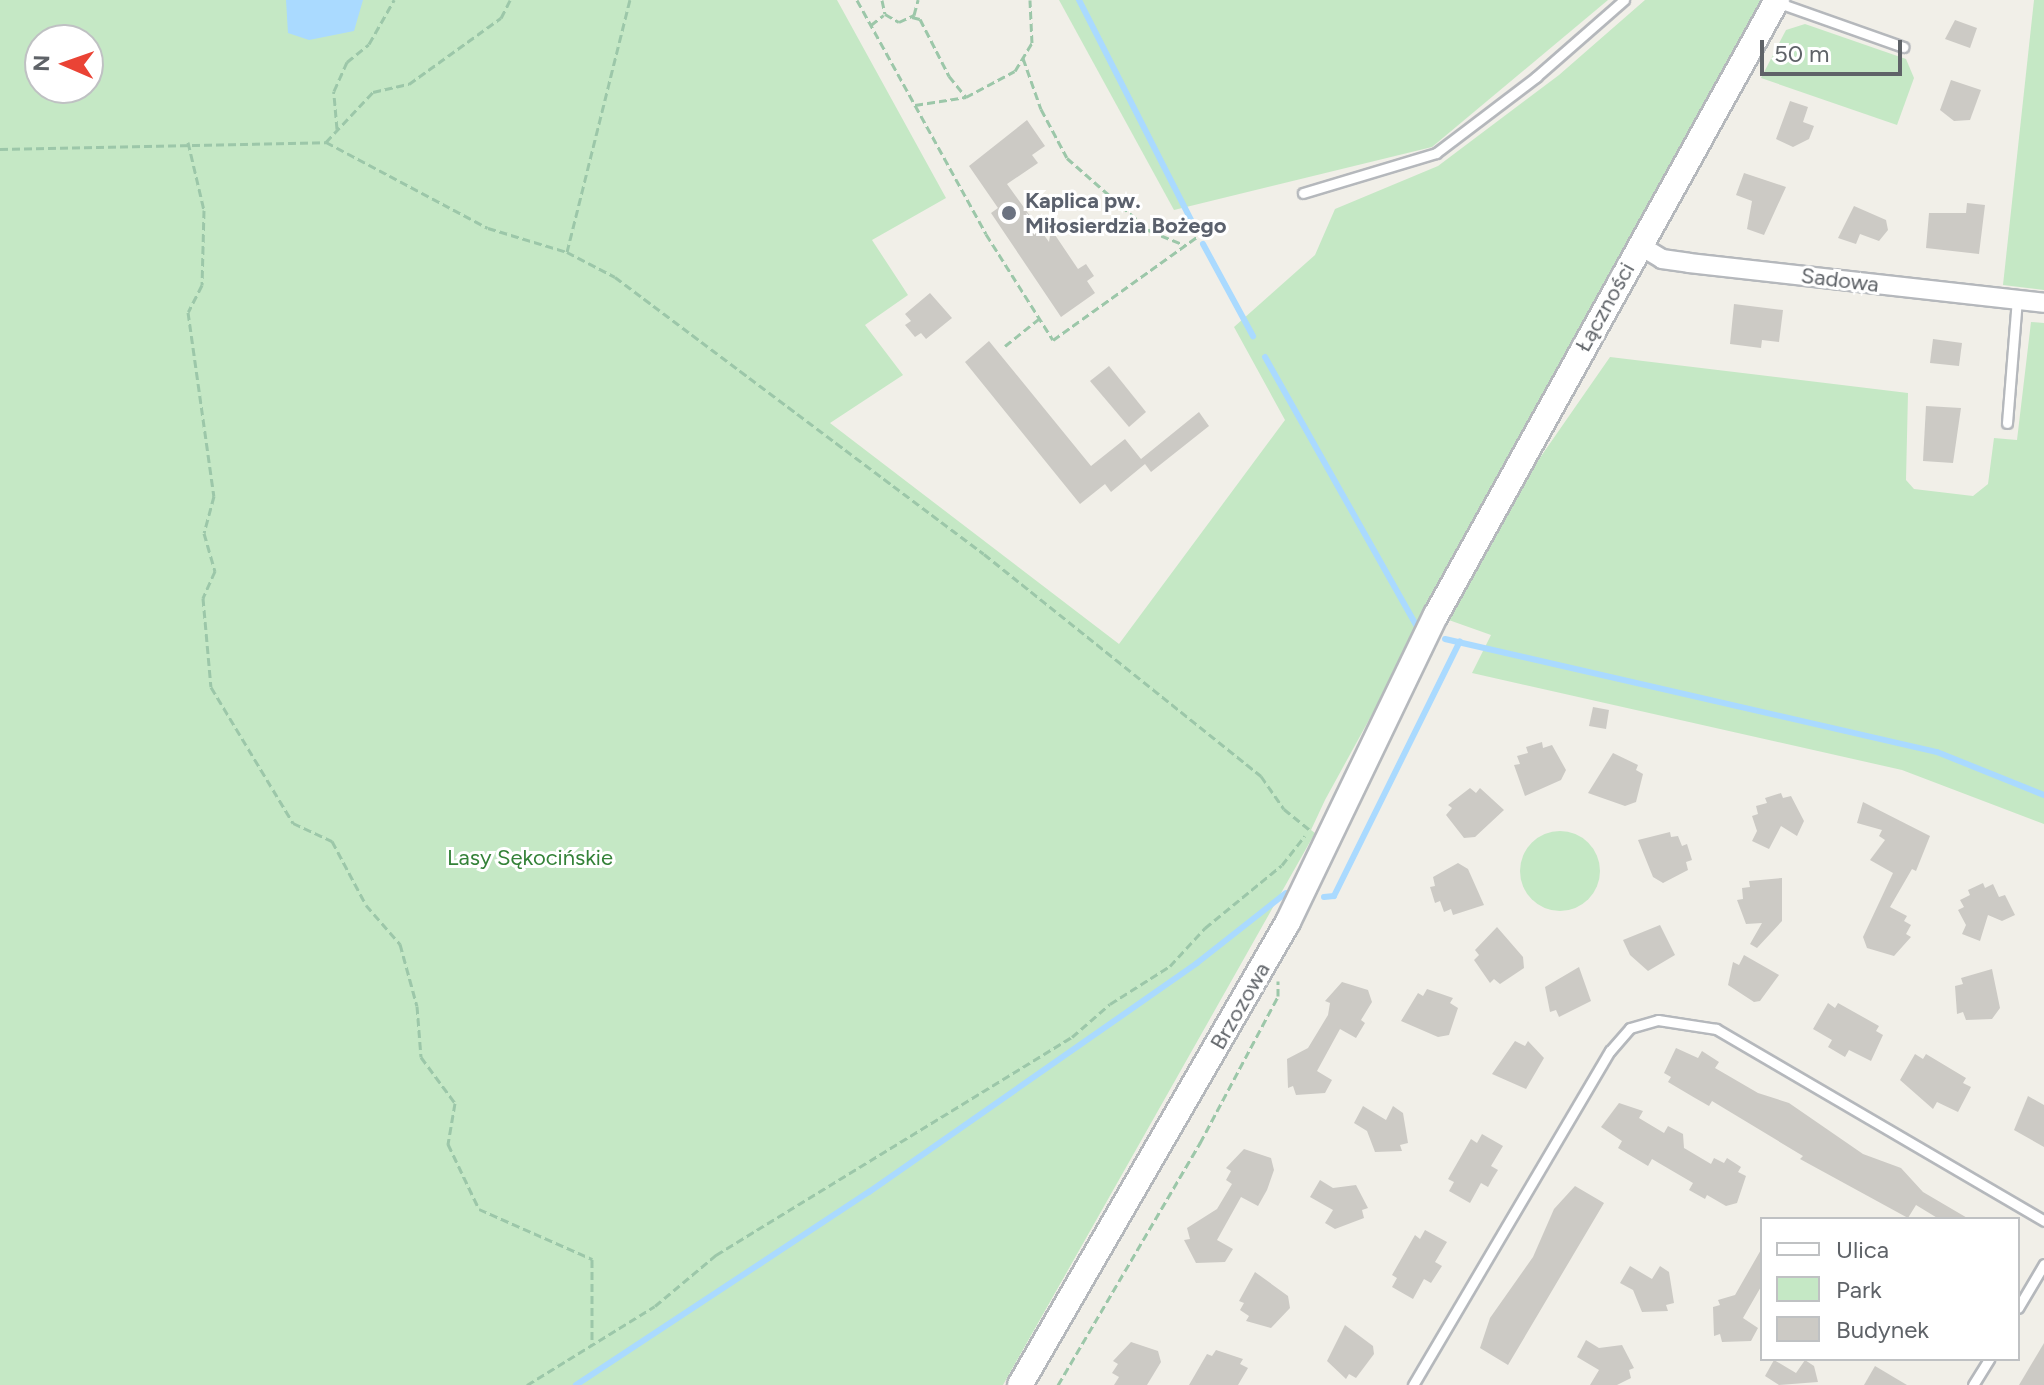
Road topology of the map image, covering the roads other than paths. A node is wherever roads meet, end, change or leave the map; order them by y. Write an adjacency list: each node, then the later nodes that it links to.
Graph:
1 (1624, 0): 4 (lane)
2 (1776, 1): 3 (lane); 5 (street, Łączności)
3 (1903, 47)
4 (1303, 193)
5 (1639, 245): 6 (street, Sadowa); 9 (street, Łączności)
6 (2017, 300): 7 (street, Sadowa); 8 (lane)
7 (2044, 303)
8 (2007, 423)
9 (1436, 615): 14 (street, Brzozowa)
10 (2044, 1221): 15 (lane)
11 (2044, 1264): 12 (lane)
12 (2020, 1305)
13 (1988, 1361): 16 (lane)
14 (1020, 1385)
15 (1413, 1385)
16 (1973, 1385)

